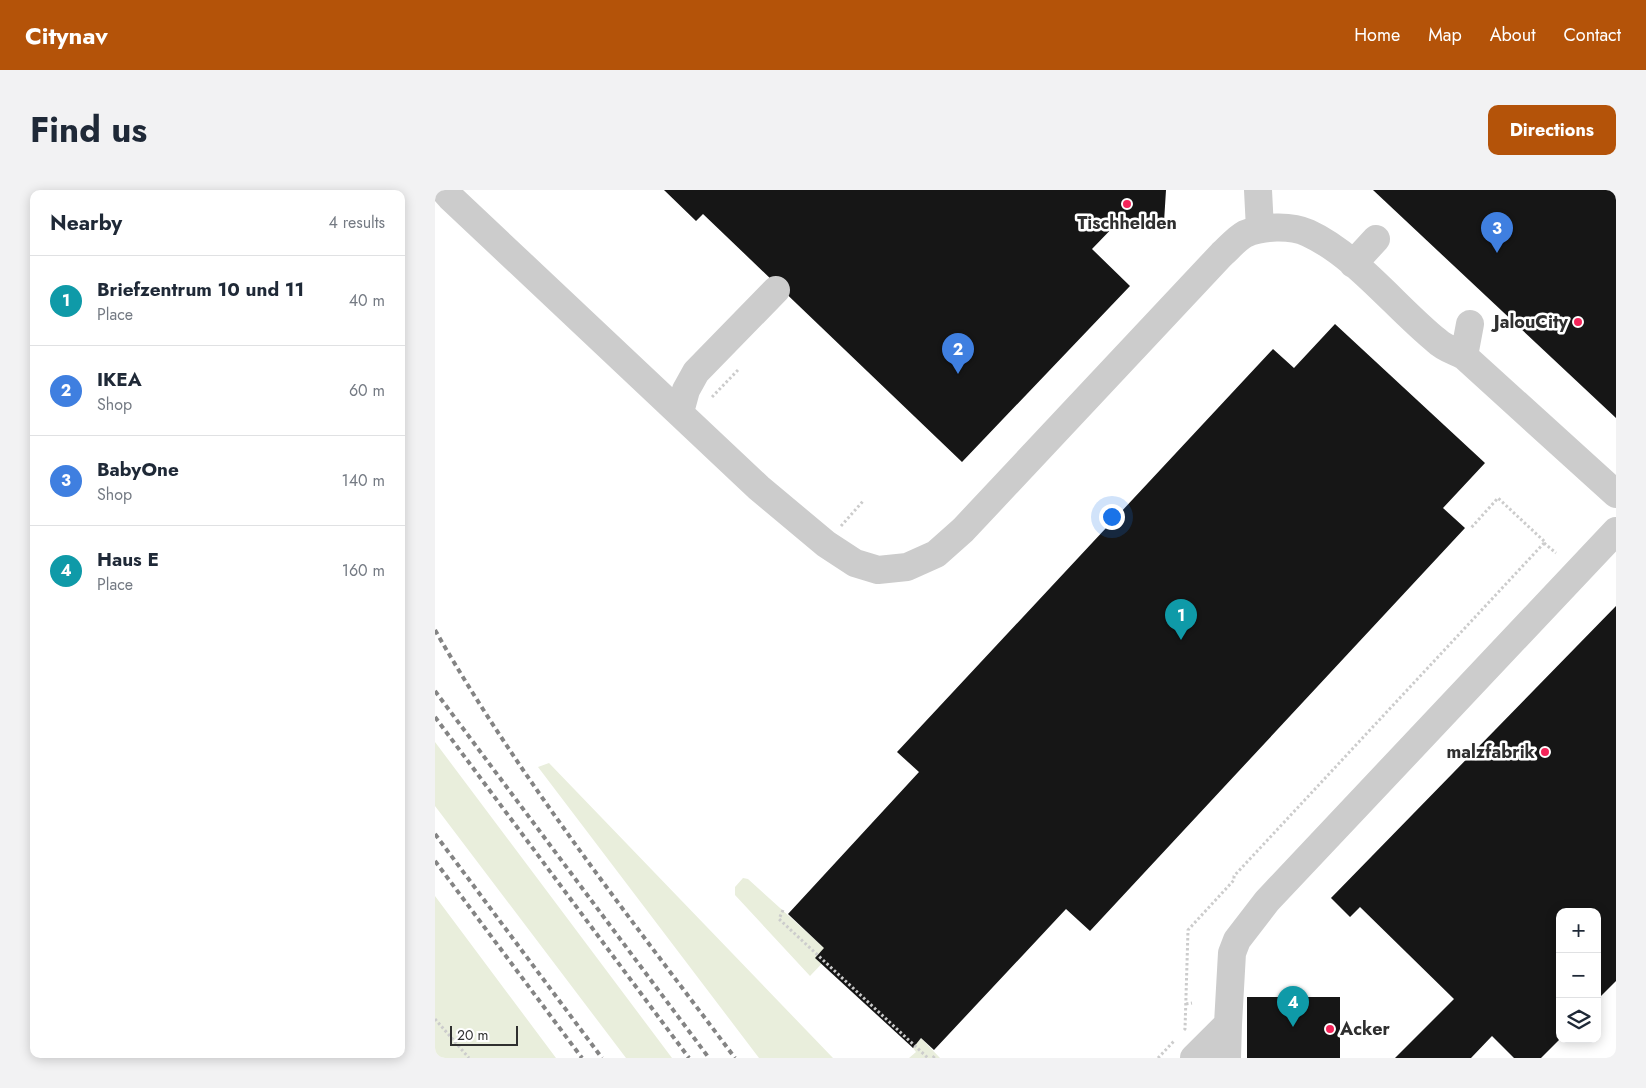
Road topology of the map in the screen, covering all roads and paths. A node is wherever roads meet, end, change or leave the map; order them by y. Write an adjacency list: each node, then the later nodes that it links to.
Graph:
1 (1258, 190): 3 (lane)
2 (448, 192): 9 (lane)
3 (1260, 229): 5 (lane); 15 (lane)
4 (1376, 239): 5 (lane)
5 (1353, 264): 8 (lane)
6 (776, 290): 9 (lane)
7 (1470, 324): 8 (lane)
8 (1463, 356): 10 (lane)
9 (680, 412): 15 (lane)
10 (1616, 494)
11 (864, 500): 15 (path)
12 (1470, 529): 14 (path)
13 (1616, 531): 21 (lane)
14 (1544, 543): 16 (path); 19 (path)
15 (826, 544)
16 (1556, 553)
17 (783, 910): 24 (path)
18 (1192, 1003): 19 (path)
19 (1186, 1004): 26 (path)
20 (435, 1019): 23 (path)
21 (1228, 1024): 27 (lane); 28 (lane)
22 (936, 1054): 25 (path)
23 (469, 1058)
24 (928, 1058)
25 (933, 1058)
26 (1158, 1058)
27 (1194, 1058)
28 (1227, 1058)

